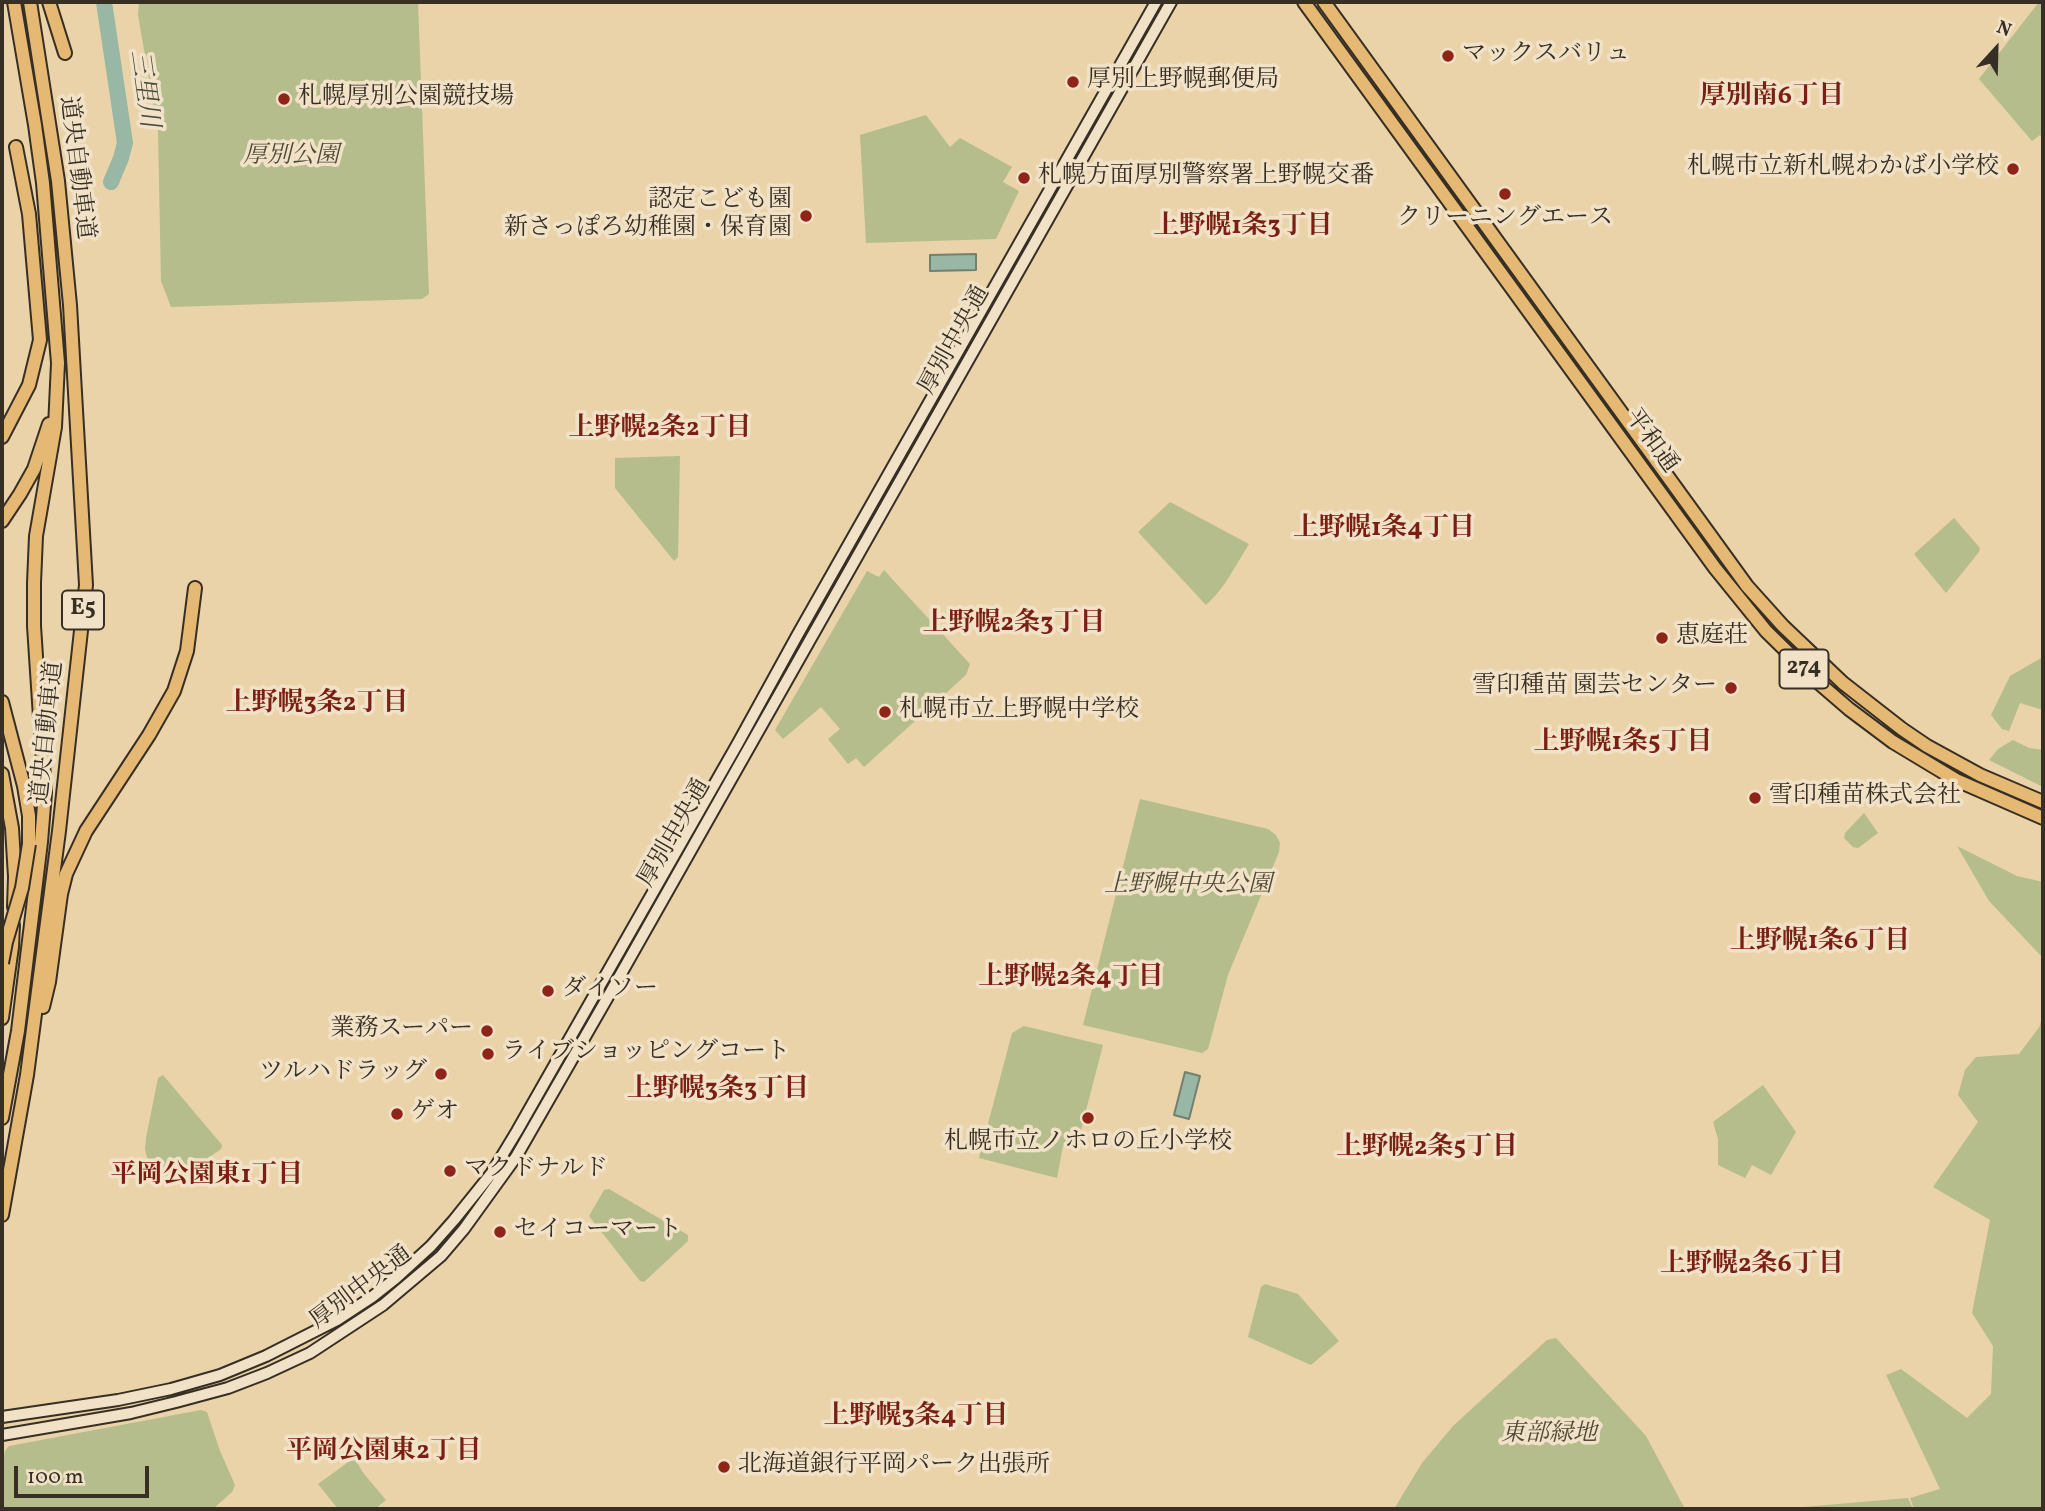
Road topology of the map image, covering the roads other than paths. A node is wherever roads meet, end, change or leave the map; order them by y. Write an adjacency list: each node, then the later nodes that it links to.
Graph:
1 (14, 2): 10 (highway, 道央自動車道 / E5)
2 (30, 2): 20 (highway, 道央自動車道 / E5)
3 (49, 2): 8 (highway)
4 (1156, 2): 23 (main road, 厚別中央通)
5 (1171, 2): 24 (main road, 厚別中央通)
6 (1304, 2): 17 (highway, 平和通 / 274)
7 (1324, 2): 16 (highway, 平和通 / 274)
8 (65, 52)
9 (16, 147): 11 (highway)
10 (58, 363): 12 (highway); 21 (highway, 道央自動車道 / E5)
11 (2, 437)
12 (2, 521)
13 (195, 587): 20 (highway)
14 (2, 702): 18 (highway, bridge)
15 (2, 774): 19 (highway)
16 (2043, 802)
17 (2043, 818)
18 (2, 963)
19 (2, 1018)
20 (27, 1075): 22 (highway, 道央自動車道 / E5)
21 (2, 1118)
22 (2, 1215)
23 (2, 1417)
24 (2, 1434)

